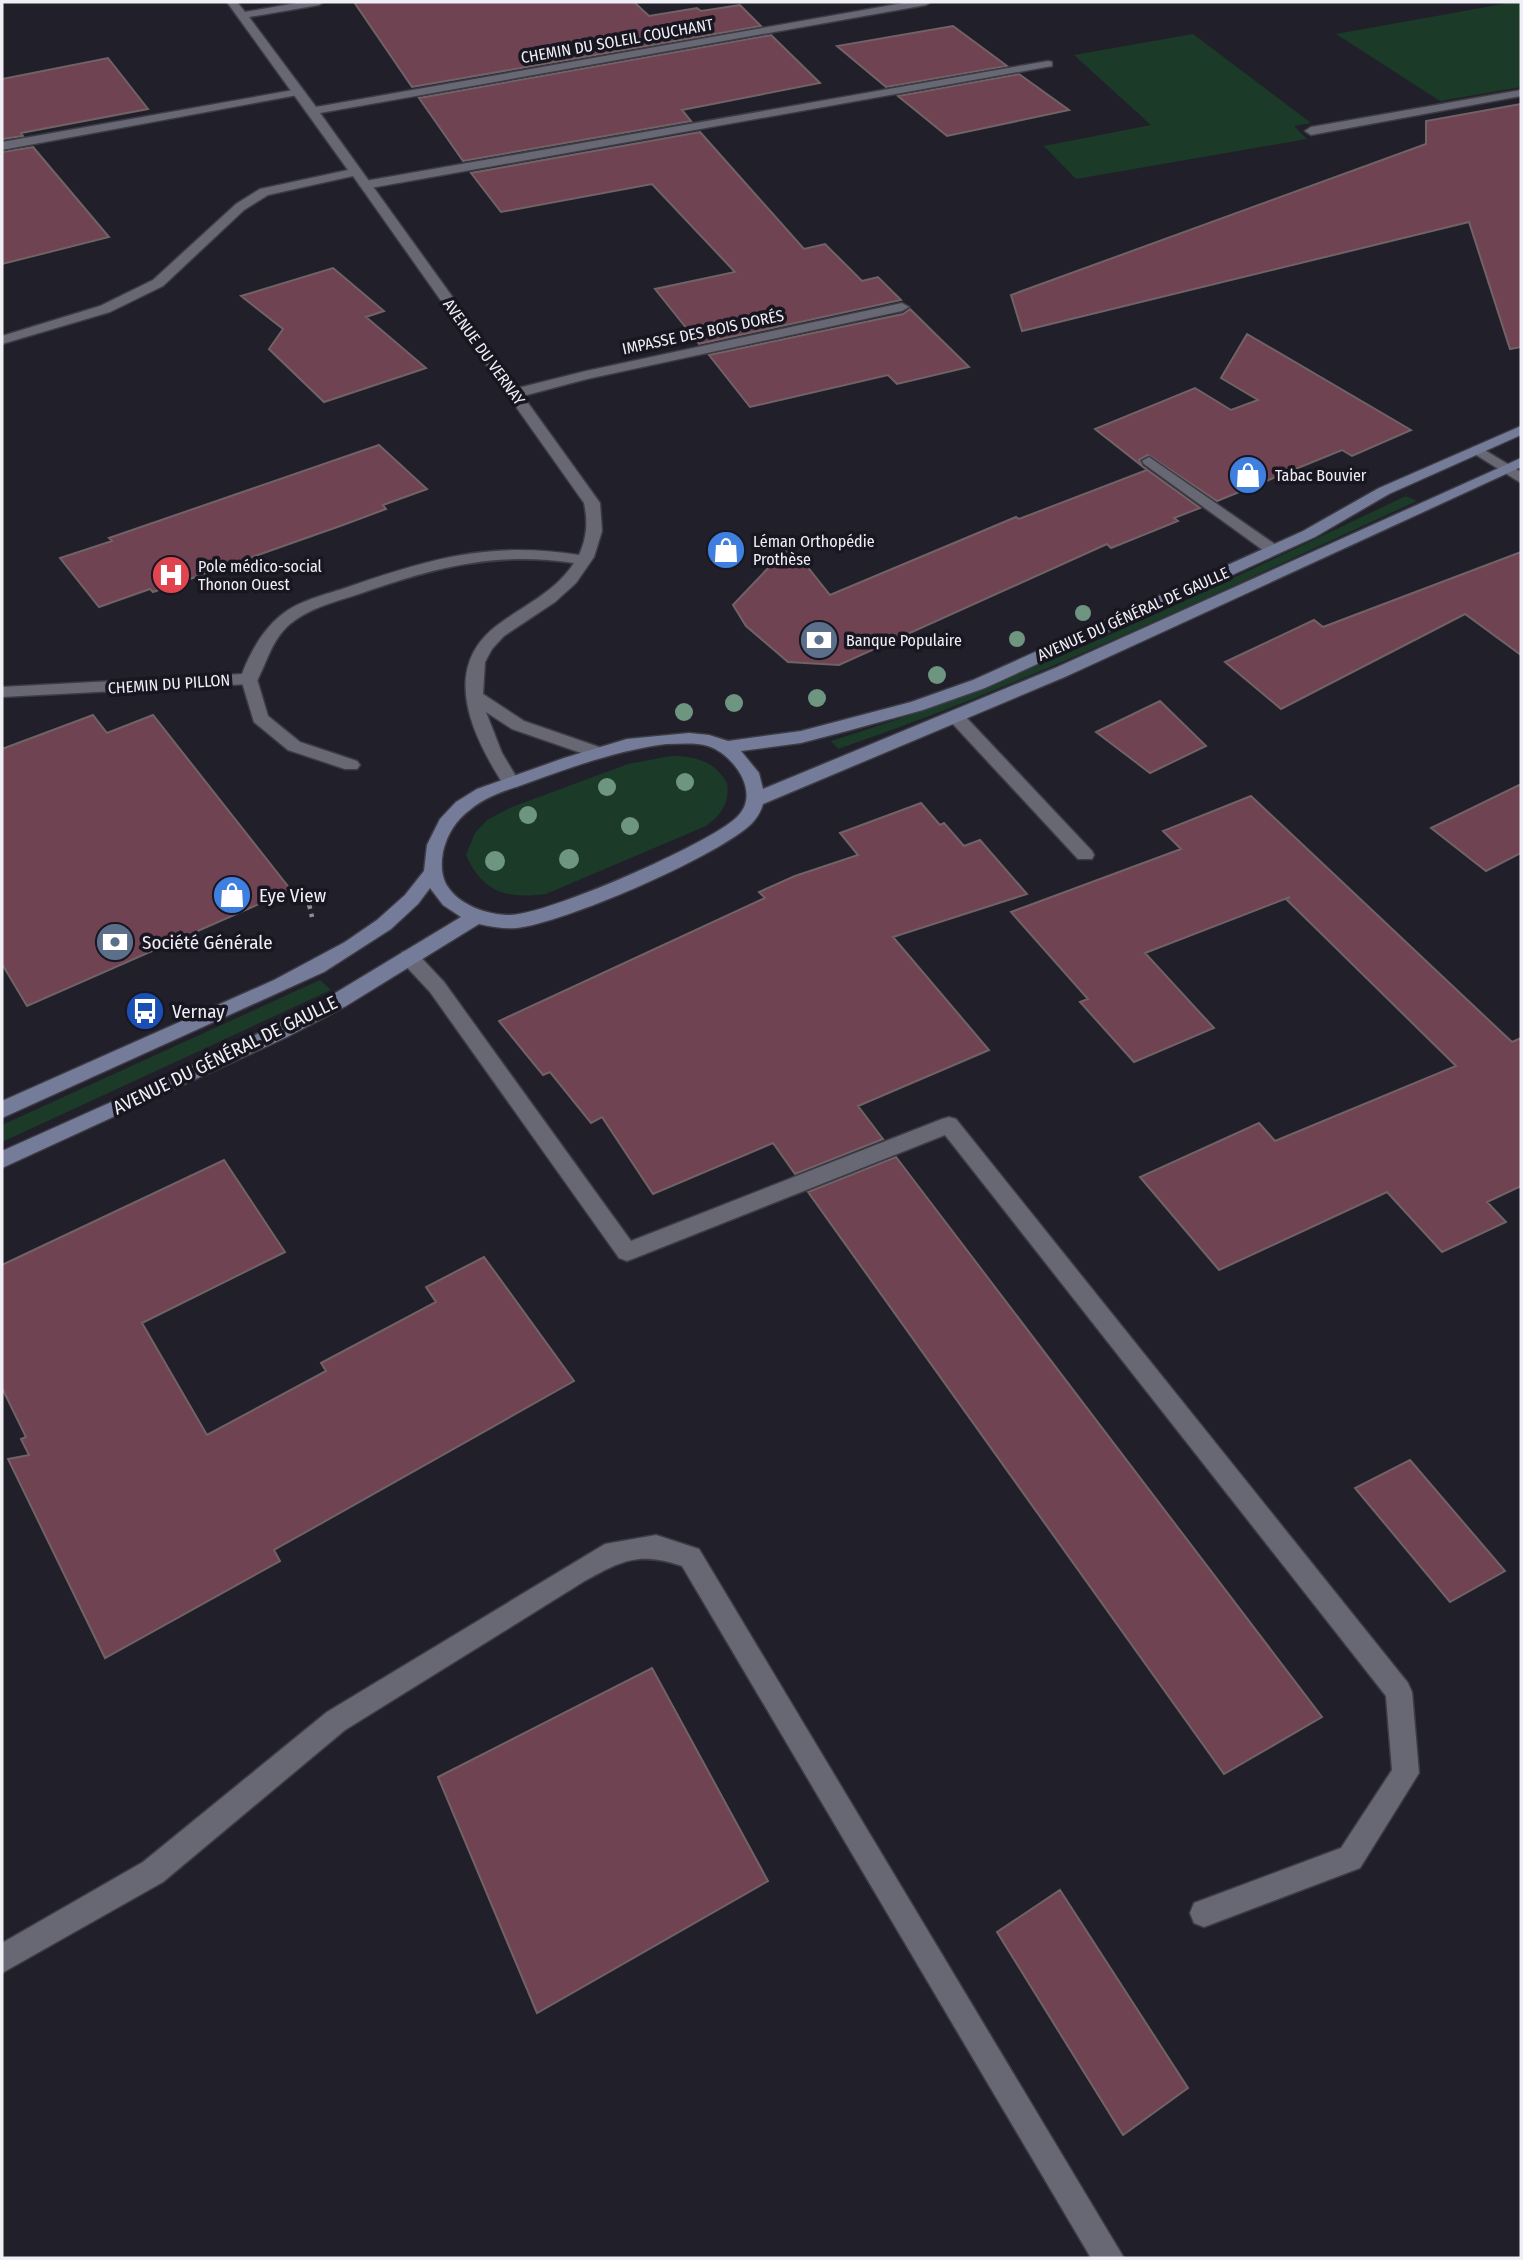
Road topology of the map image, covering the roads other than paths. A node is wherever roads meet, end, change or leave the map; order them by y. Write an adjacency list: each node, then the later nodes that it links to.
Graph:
1 (232, 2): 4 (street, AVENUE DU VERNAY)
2 (319, 2): 4 (street)
3 (926, 2): 8 (street, CHEMIN DU SOLEIL COUCHANT)
4 (244, 15): 6 (street, AVENUE DU VERNAY)
5 (1048, 64): 12 (street)
6 (299, 92): 8 (street, AVENUE DU VERNAY); 10 (street)
7 (1521, 93): 9 (street)
8 (313, 111): 11 (street, AVENUE DU VERNAY)
9 (1311, 131)
10 (2, 146)
11 (355, 172): 12 (street, AVENUE DU VERNAY); 14 (street)
12 (365, 185): 15 (street, AVENUE DU VERNAY)
13 (902, 307): 15 (street, IMPASSE DES BOIS DORÉS)
14 (2, 340)
15 (513, 394): 22 (street, AVENUE DU VERNAY)
16 (1521, 430): 17 (main road, AVENUE DU GÉNÉRAL DE GAULLE)
17 (1478, 450): 19 (street); 21 (main road, AVENUE DU GÉNÉRAL DE GAULLE)
18 (1149, 461): 21 (street)
19 (1513, 465): 20 (street); 26 (main road, AVENUE DU GÉNÉRAL DE GAULLE)
20 (1521, 479)
21 (1273, 551): 27 (main road, AVENUE DU GÉNÉRAL DE GAULLE)
22 (584, 560): 23 (street, CHEMIN DU PILLON); 25 (street, AVENUE DU VERNAY)
23 (249, 679): 24 (street, CHEMIN DU PILLON); 29 (street)
24 (2, 692)
25 (476, 697): 28 (street); 30 (street, AVENUE DU VERNAY)
26 (957, 718): 31 (main road, AVENUE DU GÉNÉRAL DE GAULLE); 32 (street)
27 (726, 747): 28 (main road, AVENUE DU GÉNÉRAL DE GAULLE); 31 (main road)
28 (596, 752): 30 (main road, AVENUE DU GÉNÉRAL DE GAULLE)
29 (351, 765)
30 (511, 783): 33 (main road, AVENUE DU GÉNÉRAL DE GAULLE)
31 (755, 800): 34 (main road, AVENUE DU GÉNÉRAL DE GAULLE)
32 (1085, 855)
33 (433, 872): 34 (main road, AVENUE DU GÉNÉRAL DE GAULLE); 36 (main road, AVENUE DU GÉNÉRAL DE GAULLE)
34 (478, 916): 35 (main road, AVENUE DU GÉNÉRAL DE GAULLE)
35 (410, 957): 37 (main road, AVENUE DU GÉNÉRAL DE GAULLE); 38 (street)
36 (2, 1110)
37 (2, 1160)
38 (1204, 1913)
39 (2, 1959): 40 (street)
40 (1108, 2258)

